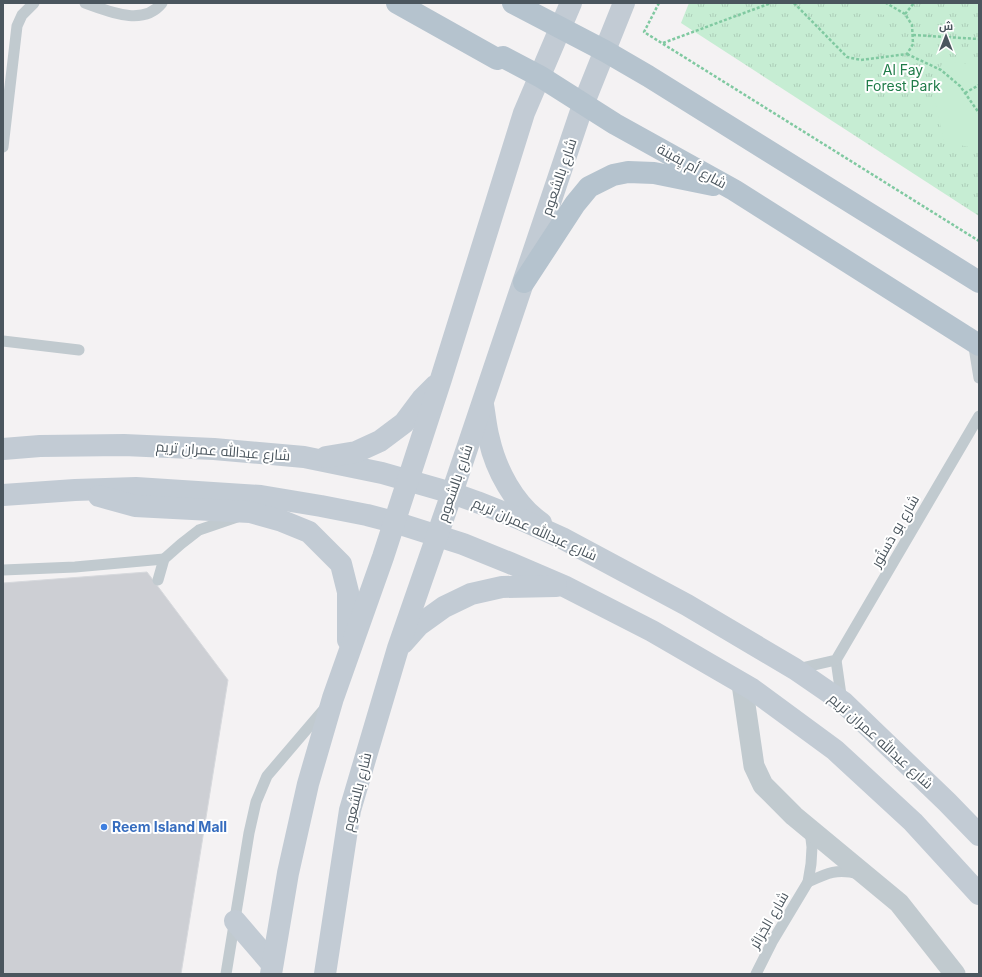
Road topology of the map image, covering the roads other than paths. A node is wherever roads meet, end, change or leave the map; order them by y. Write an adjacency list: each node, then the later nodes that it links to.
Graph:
1 (34, 3): 12 (lane)
2 (85, 3): 3 (lane)
3 (162, 3)
4 (397, 3): 10 (main road, شارع أم يِفينة)
5 (513, 3): 8 (main road)
6 (570, 3): 8 (main road)
7 (624, 3): 9 (main road, شارع بالشعوم)
8 (561, 27): 9 (main road); 10 (main road)
9 (605, 51): 11 (main road, شارع بالشعوم); 15 (main road)
10 (540, 76): 11 (main road, شارع أم يِفينة); 20 (main road)
11 (584, 105): 13 (main road, شارع أم يِفينة); 14 (main road, شارع بالشعوم)
12 (3, 147)
13 (734, 190): 14 (main road); 17 (main road, شارع أم يِفينة)
14 (524, 282): 21 (main road, شارع بالشعوم)
15 (979, 282)
16 (3, 341): 18 (lane)
17 (976, 343): 19 (lane)
18 (80, 350)
19 (979, 378)
20 (441, 379): 24 (main road); 25 (main road)
21 (483, 403): 27 (main road, شارع بالشعوم); 33 (main road)
22 (979, 416): 42 (lane, شارع بو دَستُور)
23 (3, 449): 24 (main road, شارع عبدالله عمران تريم)
24 (304, 457): 25 (main road, شارع عبدالله عمران تريم)
25 (408, 480): 27 (main road, شارع عبدالله عمران تريم); 31 (main road)
26 (75, 490): 28 (main road); 29 (main road); 30 (main road)
27 (452, 493): 32 (main road, شارع بالشعوم); 33 (main road, شارع عبدالله عمران تريم)
28 (3, 495)
29 (300, 502): 30 (lane); 31 (main road)
30 (250, 512): 34 (lane); 41 (main road)
31 (394, 522): 32 (main road); 41 (main road)
32 (437, 535): 39 (main road); 40 (main road, شارع بالشعوم)
33 (562, 538): 43 (main road, شارع عبدالله عمران تريم)
34 (164, 559): 35 (lane); 38 (lane)
35 (75, 567): 36 (lane); 37 (lane)
36 (3, 570)
37 (91, 574)
38 (158, 580)
39 (564, 586): 40 (main road); 44 (main road)
40 (398, 648): 55 (main road, شارع بالشعوم)
41 (348, 659): 45 (main road)
42 (836, 660): 43 (lane); 46 (lane)
43 (795, 669): 46 (main road, شارع عبدالله عمران تريم)
44 (742, 684): 47 (street); 51 (main road)
45 (333, 698): 52 (lane); 53 (main road)
46 (842, 702): 48 (main road, شارع عبدالله عمران تريم)
47 (810, 829): 49 (street); 50 (lane, شارع الجَزائر)
48 (979, 835)
49 (867, 876): 50 (lane); 57 (street)
50 (808, 882): 56 (lane, شارع الجَزائر)
51 (979, 894)
52 (235, 921): 53 (main road); 54 (lane)
53 (271, 969)
54 (226, 974)
55 (325, 974)
56 (756, 974)
57 (955, 974)

